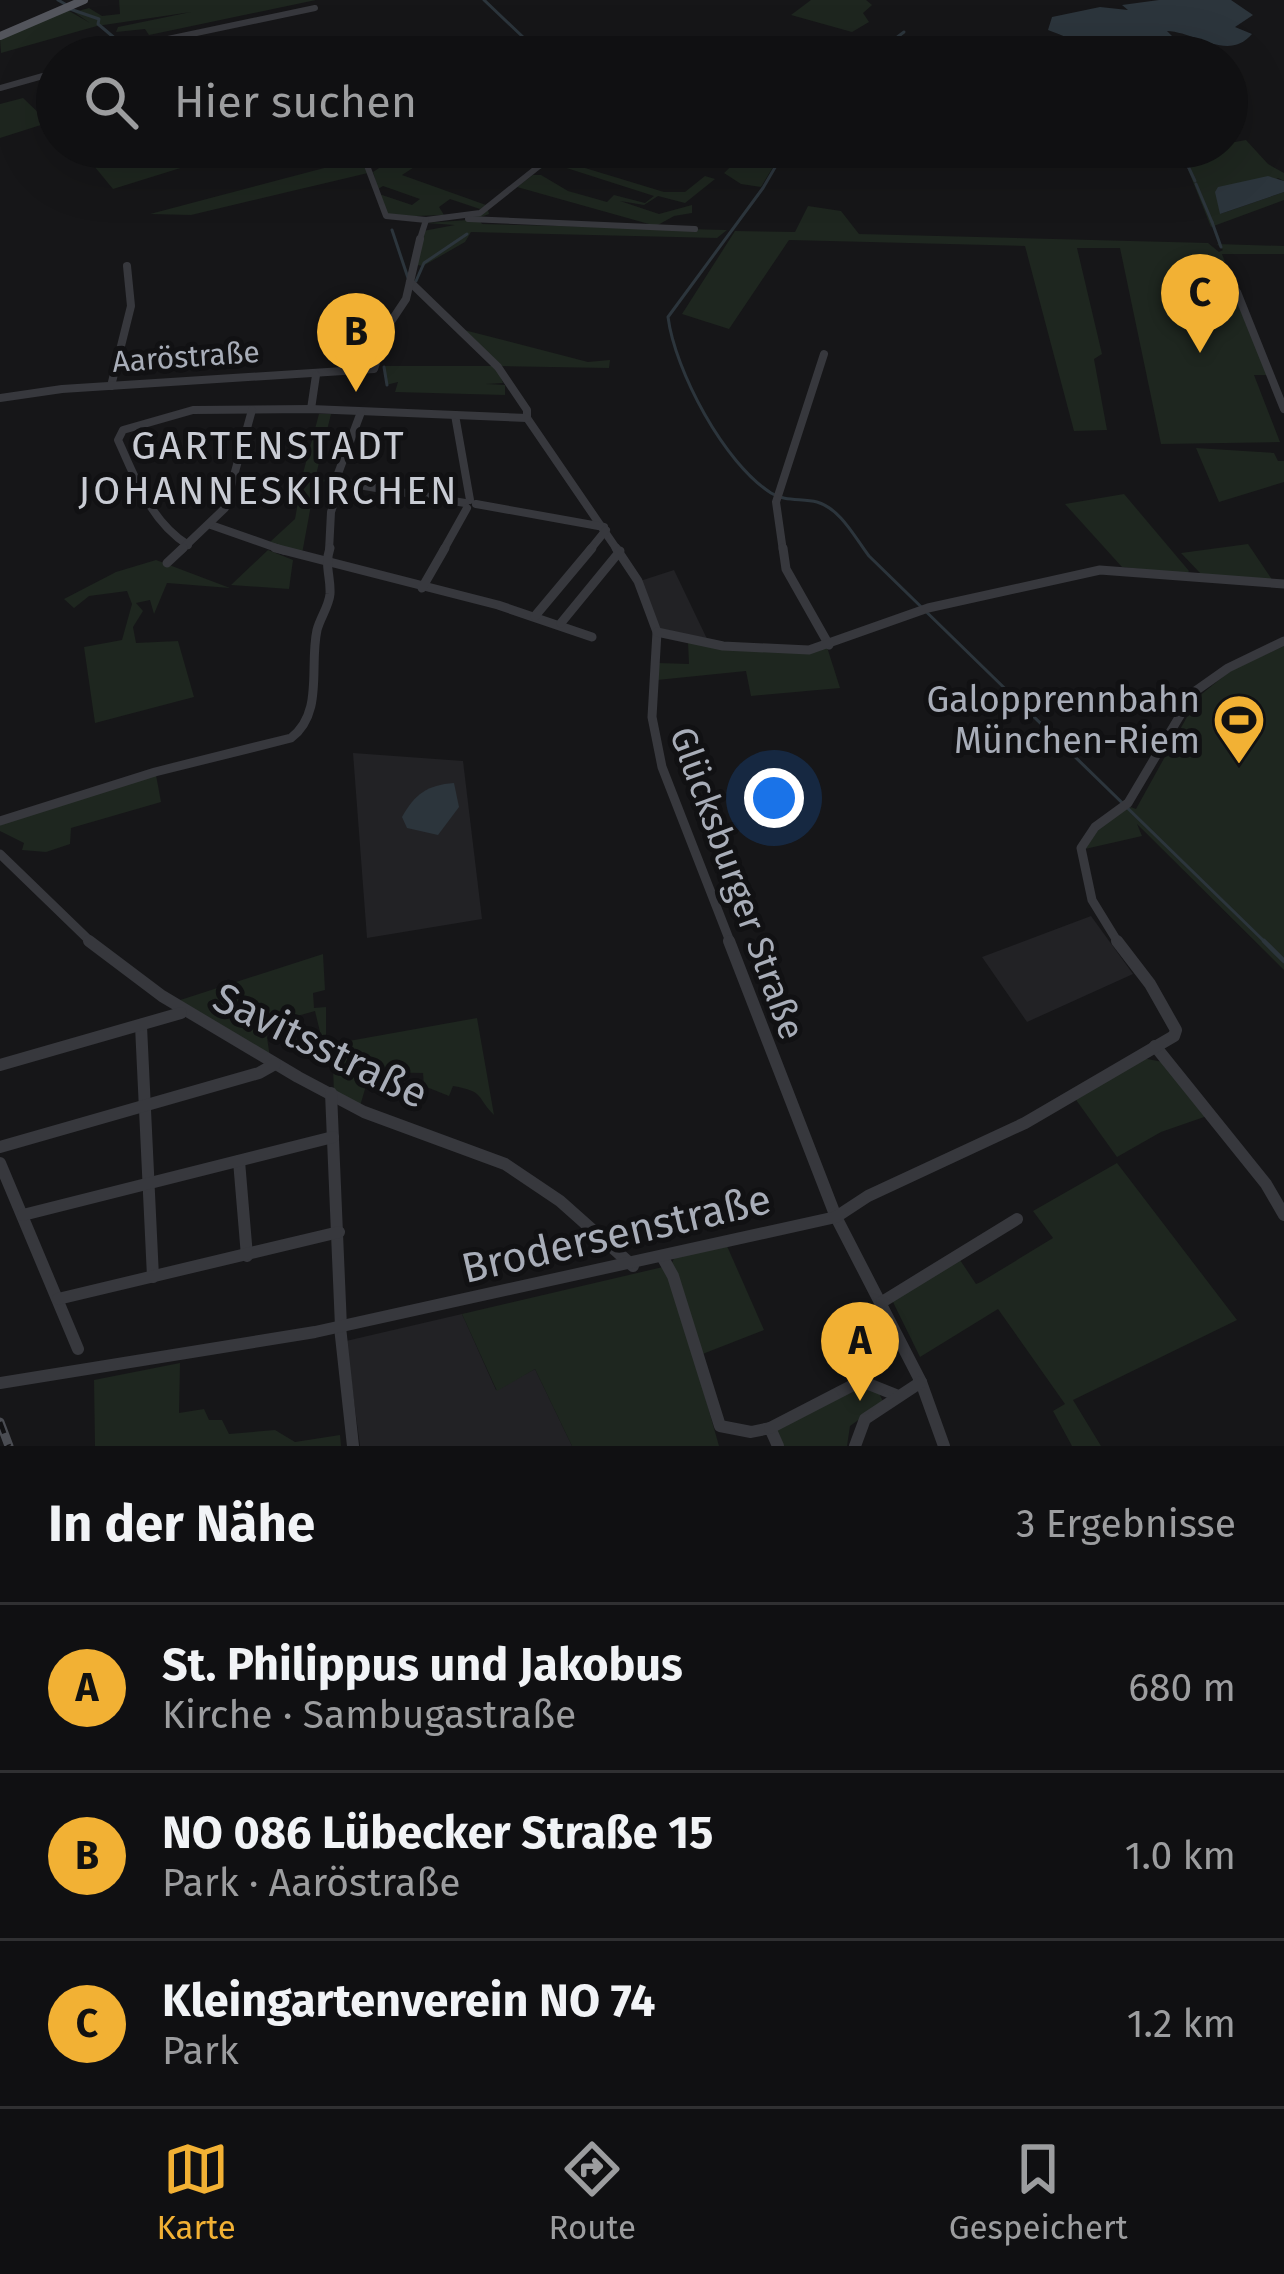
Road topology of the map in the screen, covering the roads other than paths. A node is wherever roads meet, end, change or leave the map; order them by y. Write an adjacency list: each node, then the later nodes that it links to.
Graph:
1 (84, 0): 3 (main road)
2 (315, 8): 4 (street)
3 (0, 36)
4 (199, 36)
5 (36, 77): 6 (street)
6 (0, 88)
7 (368, 168): 10 (street)
8 (538, 168): 9 (street)
9 (470, 219): 10 (street); 11 (street)
10 (426, 220): 13 (street)
11 (695, 229)
12 (127, 266): 17 (street)
13 (410, 282): 16 (street, Aaröstraße); 24 (street, Glücksburger Straße)
14 (1237, 292): 20 (street)
15 (824, 354): 41 (street)
16 (316, 375): 17 (street, Aaröstraße); 19 (street)
17 (111, 386): 18 (street, Aaröstraße)
18 (0, 398)
19 (311, 409): 21 (street); 22 (street)
20 (1284, 409)
21 (252, 410): 27 (street); 30 (street)
22 (361, 412): 23 (street); 25 (street)
23 (455, 415): 24 (street); 26 (street)
24 (527, 418): 28 (street, Glücksburger Straße)
25 (341, 482): 26 (street); 33 (street)
26 (469, 504): 28 (street); 35 (street)
27 (211, 524): 30 (street); 33 (street)
28 (605, 528): 29 (street); 31 (street, Glücksburger Straße)
29 (594, 543): 31 (street); 36 (street)
30 (188, 545): 32 (street)
31 (617, 551): 37 (street); 38 (street, Glücksburger Straße)
32 (167, 563)
33 (325, 564): 35 (street); 42 (street)
34 (1284, 584): 41 (street)
35 (422, 588): 36 (street)
36 (536, 616): 37 (street)
37 (562, 623): 39 (street)
38 (658, 632): 41 (street); 58 (street, Glücksburger Straße)
39 (592, 637)
40 (1284, 640): 46 (street)
41 (829, 645)
42 (0, 821)
43 (0, 854): 44 (street, Savitsstraße)
44 (181, 1013): 45 (street); 47 (street, Savitsstraße)
45 (141, 1026): 48 (street); 50 (street)
46 (1155, 1046): 57 (street); 58 (street, Brodersenstraße)
47 (275, 1064): 49 (street, Savitsstraße); 50 (street)
48 (0, 1065)
49 (331, 1093): 51 (street); 63 (street, Savitsstraße)
50 (148, 1104): 52 (street); 55 (street)
51 (334, 1137): 53 (street); 60 (street)
52 (0, 1147)
53 (239, 1161): 55 (street); 61 (street)
54 (0, 1163): 56 (street)
55 (150, 1184): 56 (street); 64 (street)
56 (22, 1215): 65 (street)
57 (1284, 1216)
58 (836, 1217): 62 (street, Brodersenstraße); 66 (street, Glücksburger Straße)
59 (1016, 1219): 66 (street)
60 (339, 1232): 61 (street); 67 (street)
61 (247, 1256): 64 (street)
62 (663, 1258): 63 (street, Brodersenstraße); 72 (street)
63 (633, 1266): 67 (street, Brodersenstraße)
64 (153, 1277): 65 (street)
65 (58, 1299): 68 (street)
66 (882, 1302): 69 (street, Glücksburger Straße)
67 (340, 1327): 70 (street, Brodersenstraße); 73 (street)
68 (78, 1349)
69 (921, 1382): 71 (street); 76 (street, Glücksburger Straße)
70 (0, 1383)
71 (896, 1395): 72 (street); 75 (street)
72 (770, 1429): 74 (street)
73 (353, 1446)
74 (778, 1446)
75 (855, 1446)
76 (944, 1446)

